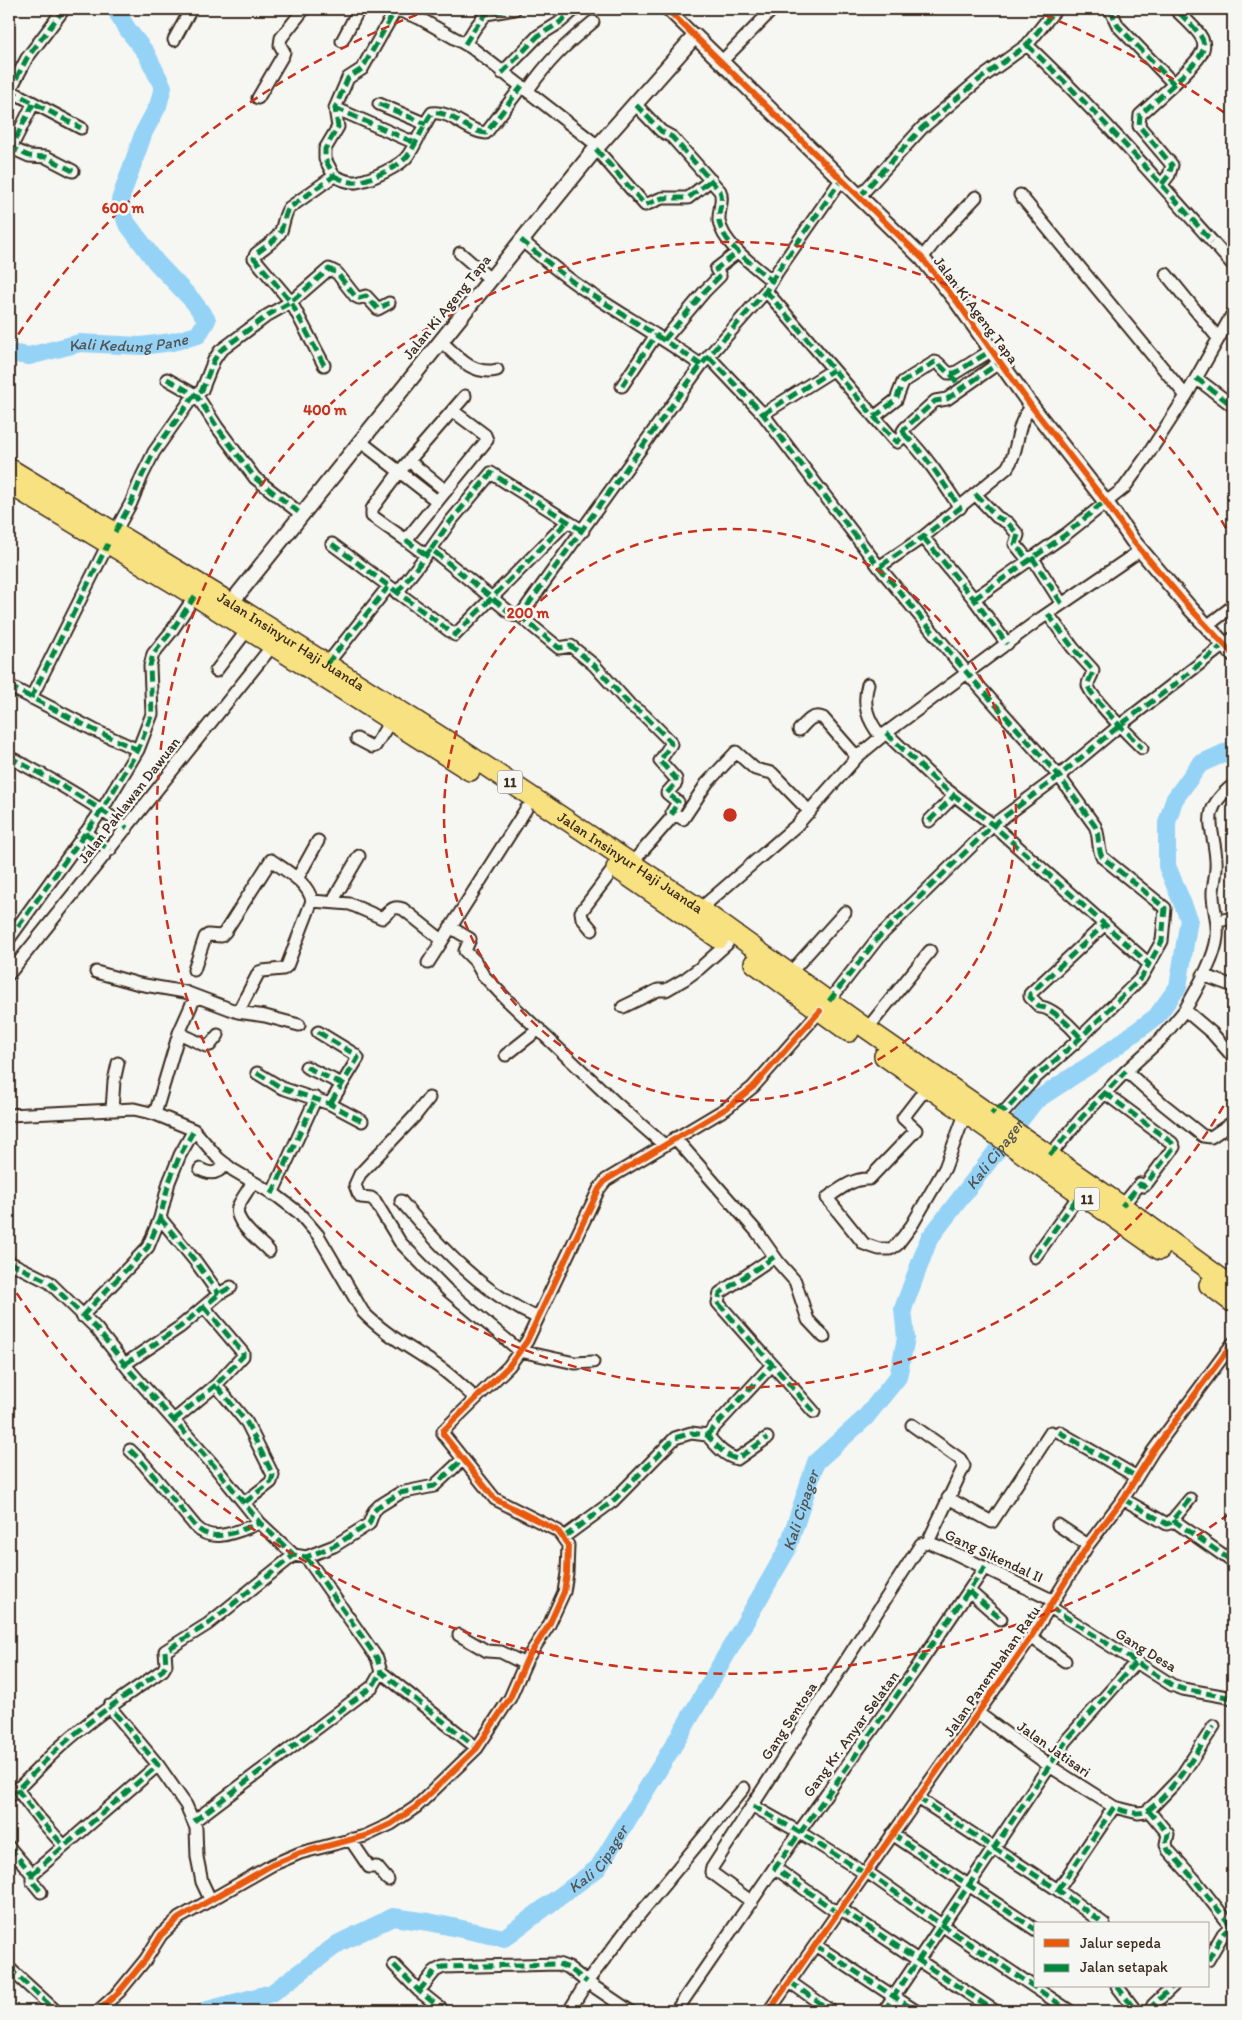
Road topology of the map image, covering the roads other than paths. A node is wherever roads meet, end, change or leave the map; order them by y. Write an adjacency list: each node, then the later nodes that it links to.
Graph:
1 (64, 9): 23 (street)
2 (191, 9): 15 (street)
3 (304, 9): 24 (street)
4 (359, 9): 16 (street)
5 (396, 9): 17 (street); 28 (street)
6 (514, 9): 17 (street)
7 (575, 9): 20 (street)
8 (667, 9): 14 (street, Jalan Ki Ageng Tapa)
9 (1056, 9): 18 (street)
10 (1110, 9): 21 (street)
11 (1175, 9): 21 (street)
12 (772, 10): 19 (street)
13 (593, 22): 22 (street)
14 (691, 32): 19 (street, Jalan Ki Ageng Tapa); 27 (street, Jalan Ki Ageng Tapa)
15 (174, 40)
16 (342, 41)
17 (465, 44): 20 (street)
18 (1027, 45): 38 (street); 40 (street)
19 (721, 62): 37 (street, Jalan Ki Ageng Tapa)
20 (502, 73): 22 (street)
21 (1174, 84): 38 (street)
22 (525, 88): 29 (street); 32 (street)
23 (9, 91): 25 (street)
24 (258, 98)
25 (32, 104): 30 (street); 33 (street)
26 (379, 104): 29 (street)
27 (636, 105): 32 (street, Jalan Ki Ageng Tapa); 36 (street)
28 (335, 108): 31 (street); 35 (street)
29 (426, 124): 31 (street)
30 (81, 128)
31 (415, 143): 35 (street)
32 (594, 143): 36 (street); 42 (street, Jalan Ki Ageng Tapa)
33 (10, 149): 34 (street)
34 (74, 171)
35 (334, 176): 50 (street)
36 (711, 180): 43 (street)
37 (841, 180): 40 (street, Jalan Ki Ageng Tapa); 49 (street)
38 (1162, 184): 46 (street)
39 (1020, 195): 68 (street)
40 (859, 197): 45 (street, Jalan Ki Ageng Tapa)
41 (976, 197): 45 (street)
42 (521, 240): 48 (street, Jalan Ki Ageng Tapa); 53 (street)
43 (738, 252): 49 (street); 53 (street)
44 (460, 253): 48 (street)
45 (922, 258): 56 (street, Jalan Ki Ageng Tapa)
46 (1233, 265)
47 (1166, 274): 54 (street)
48 (487, 276): 55 (street, Jalan Ki Ageng Tapa)
49 (769, 286): 57 (street); 60 (street)
50 (291, 302): 51 (street); 58 (street); 66 (street)
51 (389, 303)
52 (1233, 313): 54 (street)
53 (660, 337): 57 (street); 64 (street)
54 (1218, 338): 62 (street)
55 (441, 341): 59 (street); 75 (street, Jalan Ki Ageng Tapa)
56 (996, 356): 61 (street); 65 (street); 70 (street, Jalan Ki Ageng Tapa)
57 (705, 361): 72 (street); 88 (street)
58 (324, 365)
59 (496, 370)
60 (833, 370): 72 (street); 73 (street)
61 (951, 374): 65 (street); 73 (street)
62 (1196, 378): 68 (street); 69 (street)
63 (167, 379): 66 (street)
64 (622, 386)
65 (962, 390): 74 (street)
66 (196, 396): 86 (street); 89 (street)
67 (465, 396): 71 (street)
68 (1186, 396): 84 (street)
69 (1233, 406)
70 (1032, 407): 81 (street); 84 (street, Jalan Ki Ageng Tapa)
71 (453, 411): 76 (street); 80 (street)
72 (763, 414): 96 (street)
73 (874, 417): 74 (street)
74 (905, 435): 85 (street)
75 (360, 441): 78 (street); 86 (street, Jalan Ki Ageng Tapa)
76 (409, 462): 78 (street); 80 (street)
77 (9, 468): 82 (highway, Jalan Insinyur Haji Juanda / 11)
78 (400, 471): 83 (street); 91 (street)
79 (9, 484): 82 (highway, Jalan Insinyur Haji Juanda / 11)
80 (446, 491): 83 (street)
81 (974, 494): 85 (street); 95 (street)
82 (48, 499): 89 (highway, Jalan Insinyur Haji Juanda / 11)
83 (437, 501): 91 (street)
84 (1105, 501): 93 (street, Jalan Ki Ageng Tapa); 95 (street)
85 (960, 508): 90 (street)
86 (297, 511): 101 (street, Jalan Ki Ageng Tapa)
87 (568, 522): 88 (street); 94 (street); 100 (street)
88 (583, 531): 105 (street)
89 (112, 538): 98 (highway, Jalan Insinyur Haji Juanda / 11); 101 (highway, Jalan Insinyur Haji Juanda / 11); 116 (street)
90 (923, 538): 96 (street); 99 (street)
91 (406, 540): 94 (street)
92 (332, 544): 97 (street)
93 (1141, 550): 102 (street); 106 (street, Jalan Ki Ageng Tapa)
94 (428, 552): 97 (street); 100 (street)
95 (1030, 559): 99 (street); 102 (street)
96 (879, 567): 113 (street)
97 (392, 590): 100 (street); 111 (street)
98 (195, 596): 107 (highway, Jalan Insinyur Haji Juanda / 11); 124 (street)
99 (974, 599): 108 (street)
100 (491, 600): 105 (street)
101 (232, 602): 111 (highway, Jalan Insinyur Haji Juanda / 11)
102 (1062, 604): 104 (street)
103 (1233, 606): 106 (street)
104 (1048, 614): 108 (street); 118 (street)
105 (520, 616): 134 (street)
106 (1207, 626): 110 (street, Jalan Ki Ageng Tapa)
107 (248, 629): 109 (highway, Jalan Insinyur Haji Juanda / 11); 112 (street)
108 (1007, 644): 113 (street)
109 (273, 645): 117 (highway, Jalan Insinyur Haji Juanda / 11); 137 (street, Jalan Pahlawan Dawuan)
110 (1230, 646): 118 (street)
111 (328, 664): 120 (highway, Jalan Insinyur Haji Juanda / 11)
112 (216, 671)
113 (968, 674): 121 (street); 128 (street)
114 (868, 684): 121 (street)
115 (9, 686): 116 (street)
116 (31, 698): 124 (street)
117 (391, 720): 120 (highway, Jalan Insinyur Haji Juanda / 11); 122 (street)
118 (1119, 726): 123 (street); 128 (street)
119 (799, 730): 127 (street)
120 (422, 731): 125 (highway, Jalan Insinyur Haji Juanda / 11)
121 (884, 735): 127 (street); 130 (street)
122 (357, 739)
123 (1142, 748)
124 (138, 750): 132 (street)
125 (451, 750): 131 (highway, Jalan Insinyur Haji Juanda / 11); 142 (highway, Jalan Insinyur Haji Juanda / 11)
126 (9, 757): 132 (street)
127 (857, 757): 133 (street)
128 (1059, 776): 136 (street); 158 (street)
129 (1233, 785): 149 (street)
130 (954, 796): 135 (street); 136 (street)
131 (526, 808): 142 (highway, Jalan Insinyur Haji Juanda / 11); 151 (street)
132 (102, 810): 137 (street); 138 (street)
133 (810, 812): 134 (street); 146 (street)
134 (676, 814): 142 (street)
135 (929, 820)
136 (993, 825): 150 (street); 166 (street)
137 (127, 828): 140 (street, Jalan Pahlawan Dawuan)
138 (90, 836): 140 (street); 153 (street)
139 (318, 841): 143 (street)
140 (110, 850): 162 (street, Jalan Pahlawan Dawuan)
141 (359, 856): 145 (street)
142 (623, 865): 146 (highway, Jalan Insinyur Haji Juanda / 11); 152 (street); 155 (highway, Jalan Insinyur Haji Juanda / 11)
143 (297, 878): 144 (street); 159 (street)
144 (312, 901): 145 (street); 169 (street)
145 (332, 902): 154 (street)
146 (700, 909): 161 (highway, Jalan Insinyur Haji Juanda / 11)
147 (845, 912): 161 (street)
148 (1233, 918): 149 (street)
149 (1218, 921): 163 (street)
150 (1105, 924): 158 (street); 176 (street)
151 (450, 927): 154 (street); 171 (street)
152 (592, 930)
153 (9, 939)
154 (442, 940): 157 (street)
155 (727, 944): 166 (highway, Jalan Insinyur Haji Juanda / 11); 167 (street)
156 (930, 951): 172 (street)
157 (428, 963)
158 (1148, 964): 176 (street)
159 (194, 970)
160 (96, 972): 165 (street)
161 (790, 973): 166 (highway, Jalan Insinyur Haji Juanda / 11)
162 (9, 974)
163 (1203, 976): 164 (street); 168 (street)
164 (1233, 986)
165 (195, 997): 169 (street); 174 (street)
166 (825, 1006): 172 (highway, Jalan Insinyur Haji Juanda / 11); 184 (highway, Jalan Insinyur Haji Juanda / 11); 197 (street)
167 (623, 1007)
168 (1185, 1010): 178 (street); 181 (street)
169 (238, 1012): 170 (street)
170 (299, 1025)
171 (539, 1029): 177 (street); 198 (street)
172 (867, 1029): 193 (highway, Jalan Insinyur Haji Juanda / 11)
173 (318, 1032): 183 (street)
174 (178, 1033): 175 (street); 188 (street)
175 (218, 1035)
176 (1080, 1037): 193 (street)
177 (506, 1055)
178 (1233, 1057)
179 (118, 1063): 190 (street)
180 (306, 1066): 183 (street)
181 (1126, 1071): 185 (street); 195 (street)
182 (257, 1073): 186 (street)
183 (342, 1084): 189 (street)
184 (927, 1087): 191 (highway, Jalan Insinyur Haji Juanda / 11); 191 (street)
185 (1105, 1093): 200 (street); 207 (street)
186 (316, 1098): 189 (street); 204 (street)
187 (429, 1098): 223 (street)
188 (158, 1103): 190 (street); 196 (street)
189 (330, 1104): 194 (street)
190 (112, 1110): 192 (street)
191 (965, 1114): 193 (highway, Jalan Insinyur Haji Juanda / 11)
192 (9, 1115)
193 (994, 1116): 199 (highway, Jalan Insinyur Haji Juanda / 11)
194 (362, 1121)
195 (1233, 1122)
196 (194, 1130): 201 (street); 208 (street)
197 (674, 1138): 198 (street); 213 (street)
198 (663, 1144): 220 (street)
199 (1025, 1148): 200 (highway, Jalan Insinyur Haji Juanda / 11); 205 (highway, Jalan Insinyur Haji Juanda / 11)
200 (1050, 1155): 207 (highway, Jalan Insinyur Haji Juanda / 11)
201 (226, 1164): 202 (street); 203 (street)
202 (200, 1169)
203 (252, 1183): 204 (street); 210 (street)
204 (277, 1183): 228 (street)
205 (1080, 1194): 209 (highway, Jalan Insinyur Haji Juanda / 11); 211 (street)
206 (401, 1201): 220 (street)
207 (1122, 1206): 209 (highway, Jalan Insinyur Haji Juanda / 11)
208 (160, 1218): 216 (street); 219 (street)
209 (1158, 1241): 215 (highway, Jalan Insinyur Haji Juanda / 11); 217 (highway, Jalan Insinyur Haji Juanda / 11)
210 (269, 1251)
211 (1035, 1257)
212 (9, 1262): 219 (street)
213 (779, 1263): 221 (street); 226 (street)
214 (231, 1287): 216 (street)
215 (1233, 1287)
216 (219, 1294): 218 (street)
217 (1233, 1303)
218 (204, 1307): 225 (street); 227 (street)
219 (82, 1316): 225 (street)
220 (538, 1318): 223 (street)
221 (824, 1337)
222 (1233, 1343): 236 (street, Jalan Panembahan Ratu)
223 (520, 1351): 224 (street); 228 (street)
224 (593, 1362)
225 (124, 1364): 230 (street)
226 (772, 1366): 229 (street); 232 (street)
227 (216, 1385): 230 (street); 240 (street)
228 (475, 1398): 235 (street)
229 (814, 1412)
230 (174, 1420): 240 (street)
231 (912, 1425): 237 (street, Gang Sentosa)
232 (707, 1435): 233 (street); 244 (street)
233 (767, 1438)
234 (130, 1450): 242 (street)
235 (463, 1459): 244 (street); 248 (street)
236 (1137, 1477): 237 (street); 238 (street, Jalan Panembahan Ratu)
237 (948, 1498): 245 (street, Gang Sentosa)
238 (1123, 1499): 241 (street); 246 (street, Jalan Panembahan Ratu)
239 (1190, 1500): 241 (street)
240 (244, 1503): 242 (street)
241 (1173, 1520): 249 (street)
242 (260, 1523): 247 (street)
243 (1058, 1525): 246 (street)
244 (564, 1537): 258 (street)
245 (925, 1543): 250 (street, Gang Sikendal II); 270 (street, Gang Sentosa)
246 (1088, 1545): 252 (street, Jalan Panembahan Ratu)
247 (294, 1555): 248 (street); 261 (street)
248 (306, 1557): 259 (street)
249 (1233, 1562)
250 (985, 1567): 251 (street, Gang Kr. Anyar Selatan); 252 (street, Gang Sikendal II)
251 (969, 1591): 253 (street); 274 (street, Gang Kr. Anyar Selatan)
252 (1052, 1604): 255 (street, Jalan Panembahan Ratu); 257 (street, Gang Desa)
253 (1001, 1619)
254 (459, 1635): 258 (street)
255 (1031, 1637): 256 (street); 262 (street, Jalan Panembahan Ratu)
256 (1065, 1661)
257 (1136, 1662): 260 (street, Gang Desa); 266 (street)
258 (525, 1664): 264 (street)
259 (381, 1672): 264 (street); 273 (street)
260 (1233, 1698)
261 (109, 1706): 265 (street); 268 (street)
262 (978, 1713): 266 (street, Jalan Jatisari); 269 (street, Jalan Panembahan Ratu)
263 (1214, 1726): 272 (street)
264 (477, 1748): 276 (street)
265 (158, 1765): 273 (street); 277 (street)
266 (1051, 1767): 271 (street, Jalan Jatisari); 279 (street)
267 (744, 1788): 299 (street)
268 (13, 1793): 277 (street)
269 (918, 1798): 275 (street, Jalan Panembahan Ratu); 279 (street)
270 (753, 1806): 274 (street); 288 (street, Gang Sentosa)
271 (1114, 1807): 272 (street, Jalan Jatisari); 285 (street)
272 (1148, 1810): 291 (street)
273 (194, 1821): 287 (street)
274 (800, 1832): 280 (street, Gang Kr. Anyar Selatan); 281 (street)
275 (892, 1834): 281 (street, Jalan Panembahan Ratu); 284 (street)
276 (350, 1840): 283 (street); 287 (street)
277 (64, 1846): 282 (street)
278 (9, 1848): 282 (street)
279 (995, 1849): 284 (street); 285 (street)
280 (775, 1868): 288 (street, Gang Kr. Anyar Selatan); 289 (street)
281 (866, 1873): 289 (street, Jalan Panembahan Ratu); 292 (street)
282 (32, 1874): 286 (street)
283 (388, 1880)
284 (970, 1886): 292 (street); 293 (street)
285 (1058, 1890): 290 (street)
286 (41, 1892)
287 (210, 1899): 310 (street)
288 (752, 1902): 312 (street, Gang Kr. Anyar Selatan)
289 (840, 1911): 294 (street, Jalan Panembahan Ratu); 296 (street)
290 (1101, 1922)
291 (1232, 1925): 295 (street)
292 (943, 1926): 296 (street); 301 (street)
293 (1034, 1929)
294 (815, 1946): 300 (street, Jalan Panembahan Ratu); 306 (street)
295 (1210, 1957)
296 (918, 1962): 306 (street); 317 (street)
297 (394, 1965): 305 (street)
298 (9, 1968): 309 (street)
299 (587, 1982): 305 (street); 308 (street); 311 (street)
300 (790, 1982): 313 (street, Jalan Panembahan Ratu); 314 (street)
301 (1034, 1987)
302 (1036, 1988): 318 (street)
303 (1170, 1988): 320 (street)
304 (1122, 1989): 319 (street)
305 (419, 1991): 307 (street)
306 (894, 1997): 315 (street); 316 (street)
307 (437, 2009)
308 (626, 2010)
309 (56, 2011)
310 (98, 2011)
311 (569, 2011)
312 (676, 2011)
313 (769, 2011)
314 (831, 2011)
315 (884, 2011)
316 (916, 2011)
317 (995, 2011)
318 (1070, 2011)
319 (1136, 2011)
320 (1150, 2011)

